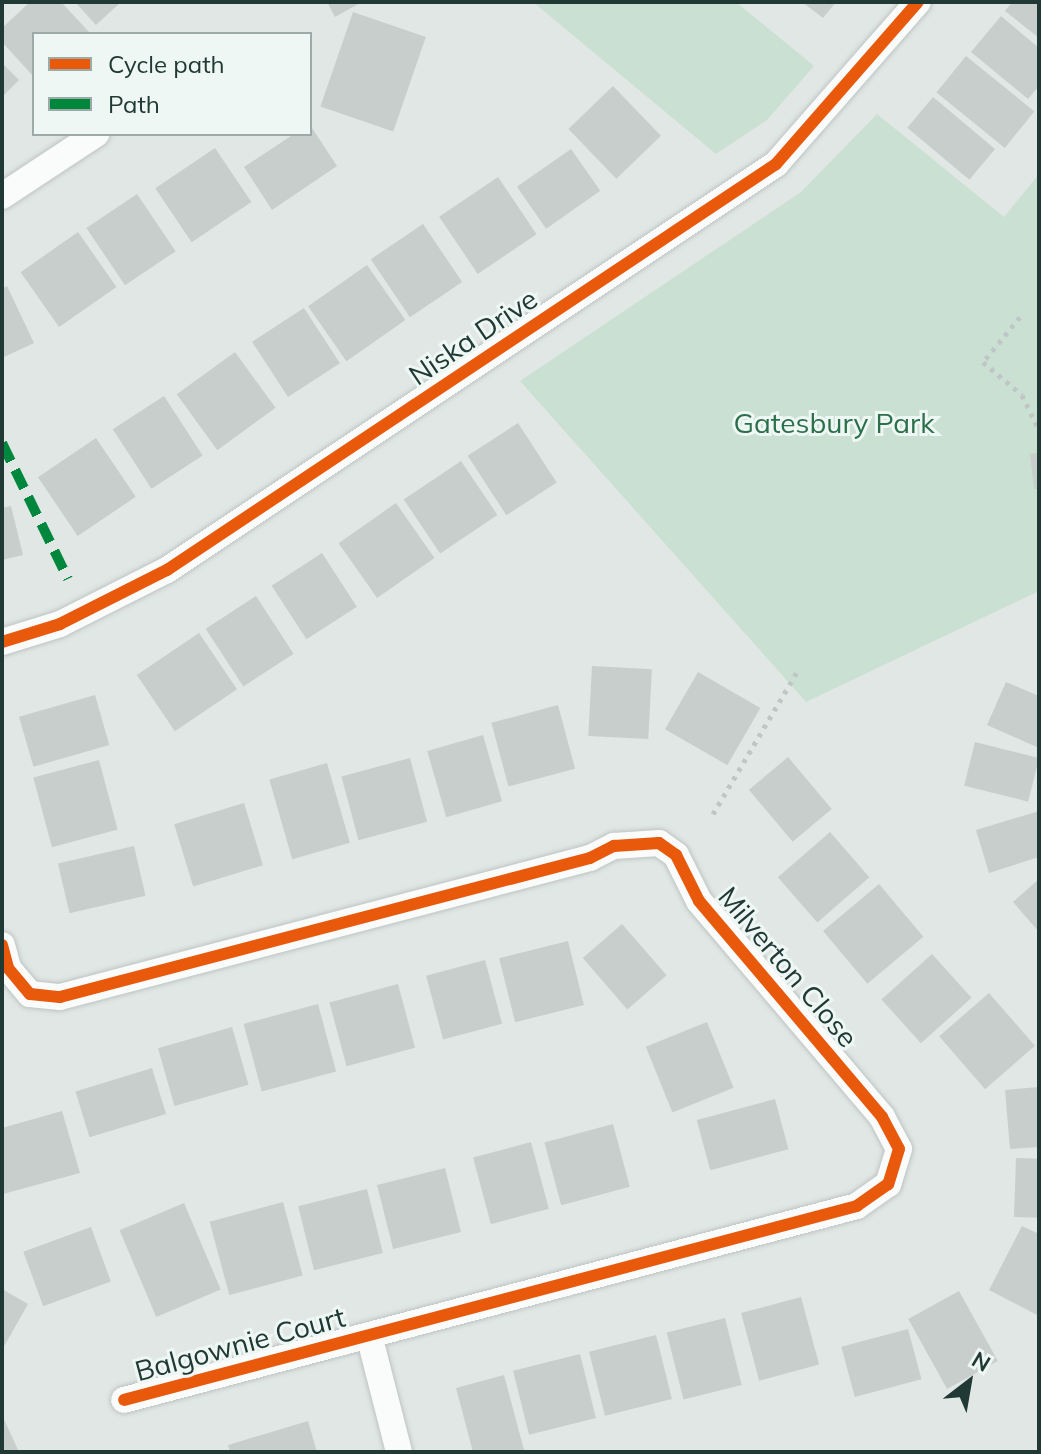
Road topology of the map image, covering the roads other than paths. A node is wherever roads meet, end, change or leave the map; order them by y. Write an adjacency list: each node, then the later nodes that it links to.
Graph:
1 (918, 2): 4 (street, Niska Drive)
2 (93, 136): 3 (street)
3 (2, 196)
4 (2, 642)
5 (2, 945): 6 (street, Milverton Close)
6 (369, 1335): 7 (street, Balgownie Court); 8 (street)
7 (124, 1400)
8 (399, 1452)

